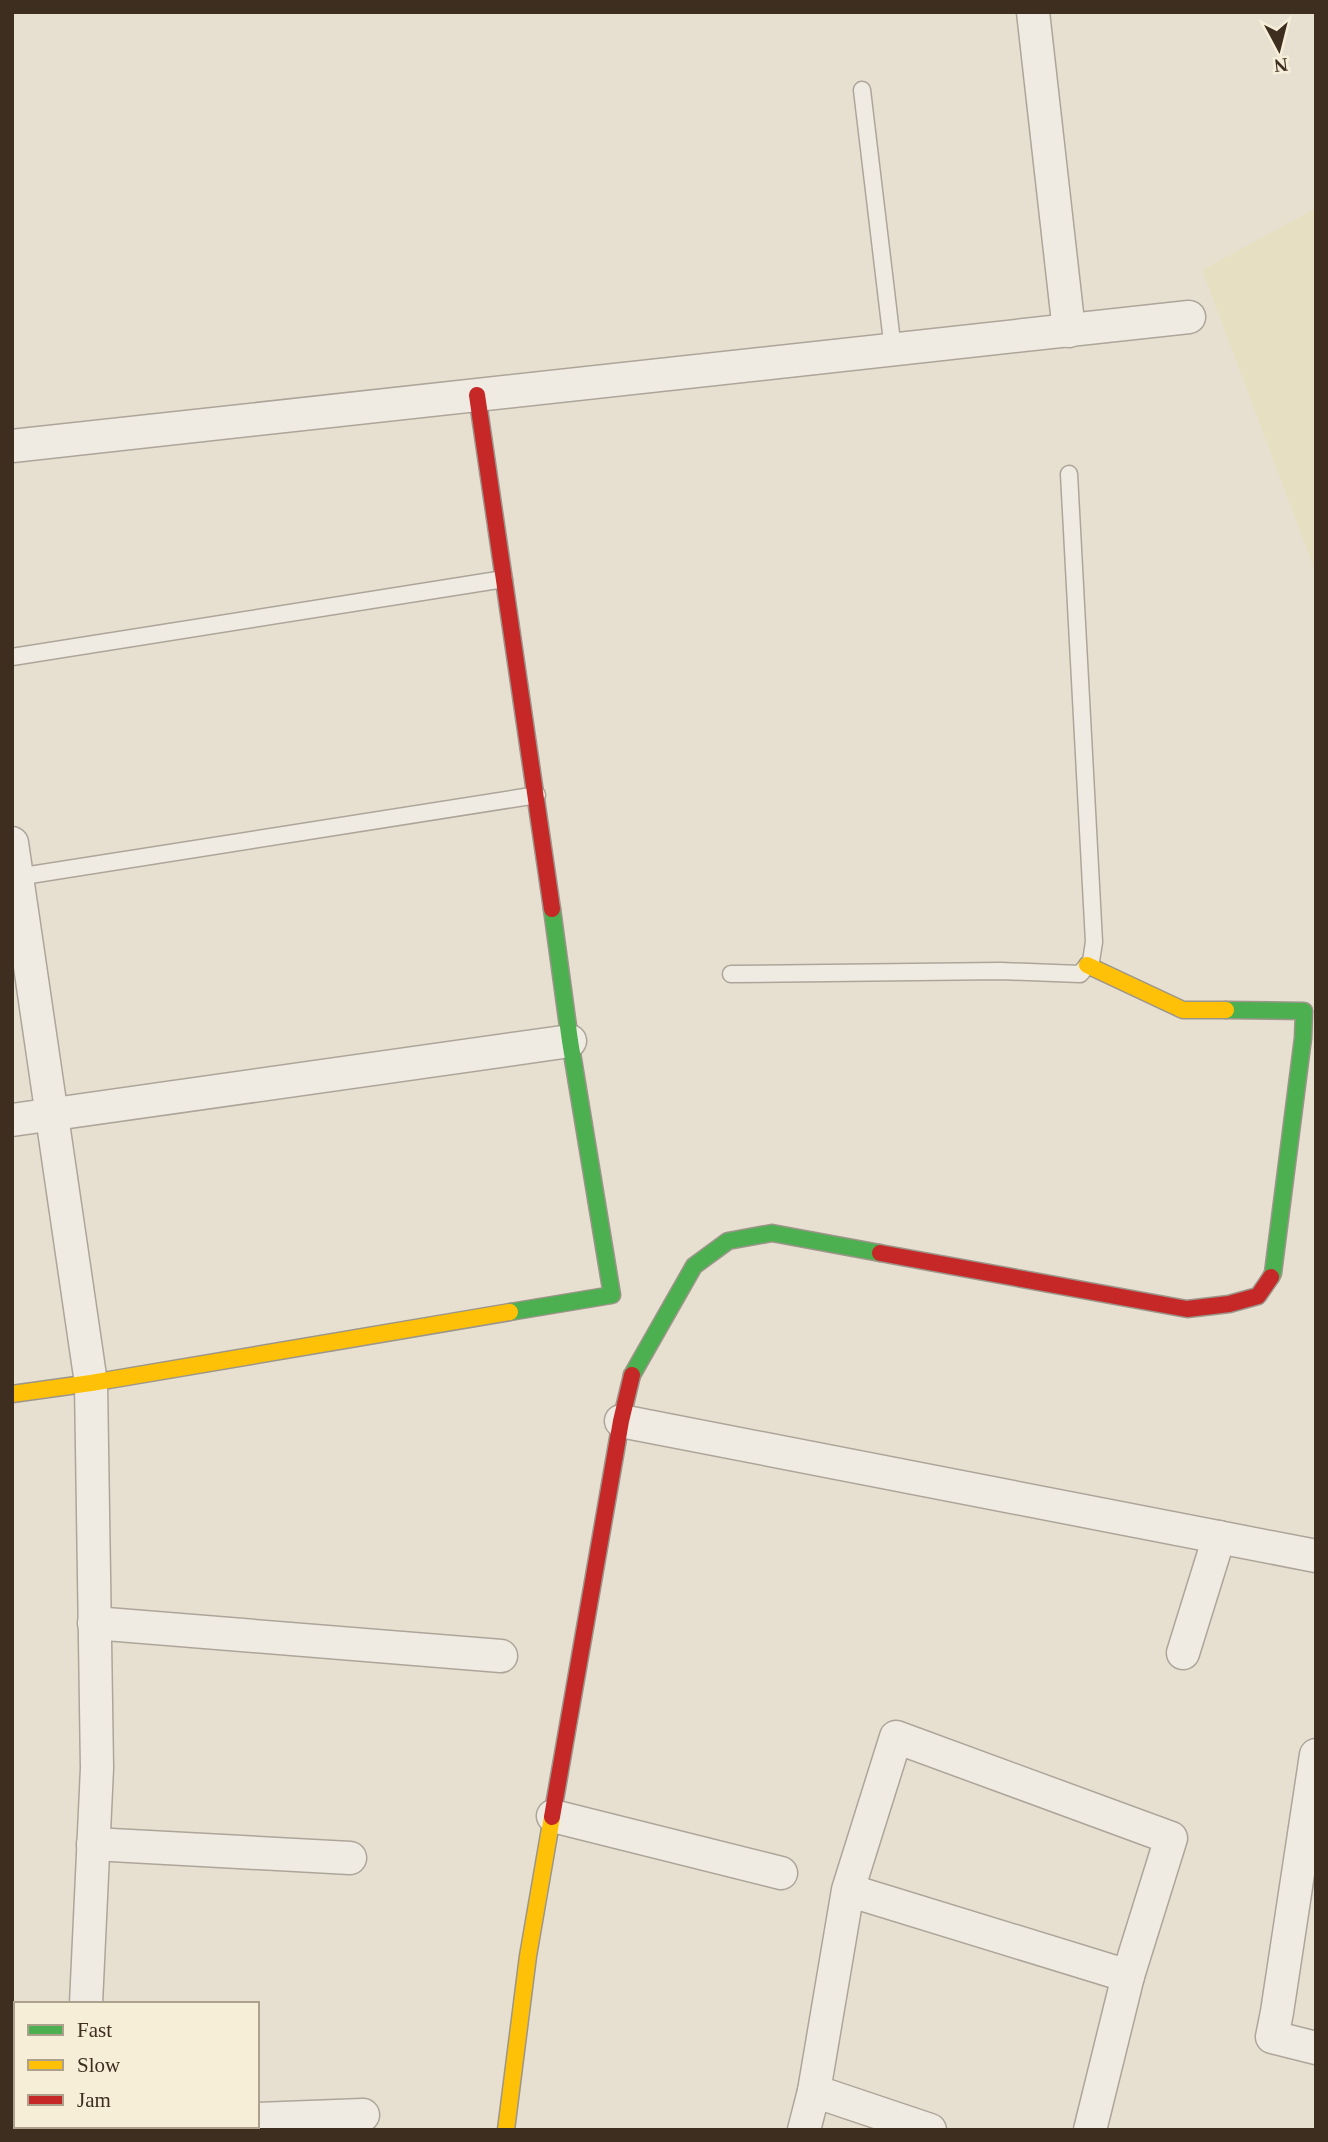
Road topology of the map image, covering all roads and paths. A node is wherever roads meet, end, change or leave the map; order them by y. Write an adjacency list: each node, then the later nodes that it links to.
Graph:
1 (1033, 12): 4 (street)
2 (862, 90): 5 (lane)
3 (1189, 317): 4 (street)
4 (1069, 331): 5 (street)
5 (892, 350): 6 (street)
6 (477, 395): 7 (street); 9 (street)
7 (12, 446)
8 (1069, 474): 14 (lane)
9 (504, 579): 10 (lane); 11 (street)
10 (12, 657)
11 (537, 795): 13 (lane); 16 (street)
12 (12, 844): 13 (street)
13 (17, 877): 17 (street)
14 (1087, 965): 15 (lane); 21 (street)
15 (731, 974)
16 (570, 1041): 17 (street); 19 (street)
17 (52, 1114): 18 (street); 19 (street)
18 (12, 1120)
19 (91, 1383): 20 (street); 24 (street)
20 (12, 1394)
21 (621, 1421): 22 (street); 29 (street)
22 (1219, 1537): 23 (street); 25 (street)
23 (1316, 1556)
24 (94, 1623): 26 (street); 30 (street)
25 (1183, 1653)
26 (501, 1656)
27 (1316, 1755): 28 (street)
28 (1312, 1800): 36 (street)
29 (553, 1816): 32 (street); 40 (street)
30 (93, 1844): 31 (street); 35 (street)
31 (350, 1858)
32 (781, 1873)
33 (848, 1890): 34 (street); 34 (street); 37 (street)
34 (1128, 1976): 43 (street)
35 (86, 2002)
36 (1316, 2048)
37 (814, 2091): 41 (street); 42 (street)
38 (363, 2115): 39 (street)
39 (259, 2119)
40 (506, 2130)
41 (804, 2130)
42 (930, 2130)
43 (1090, 2130)

